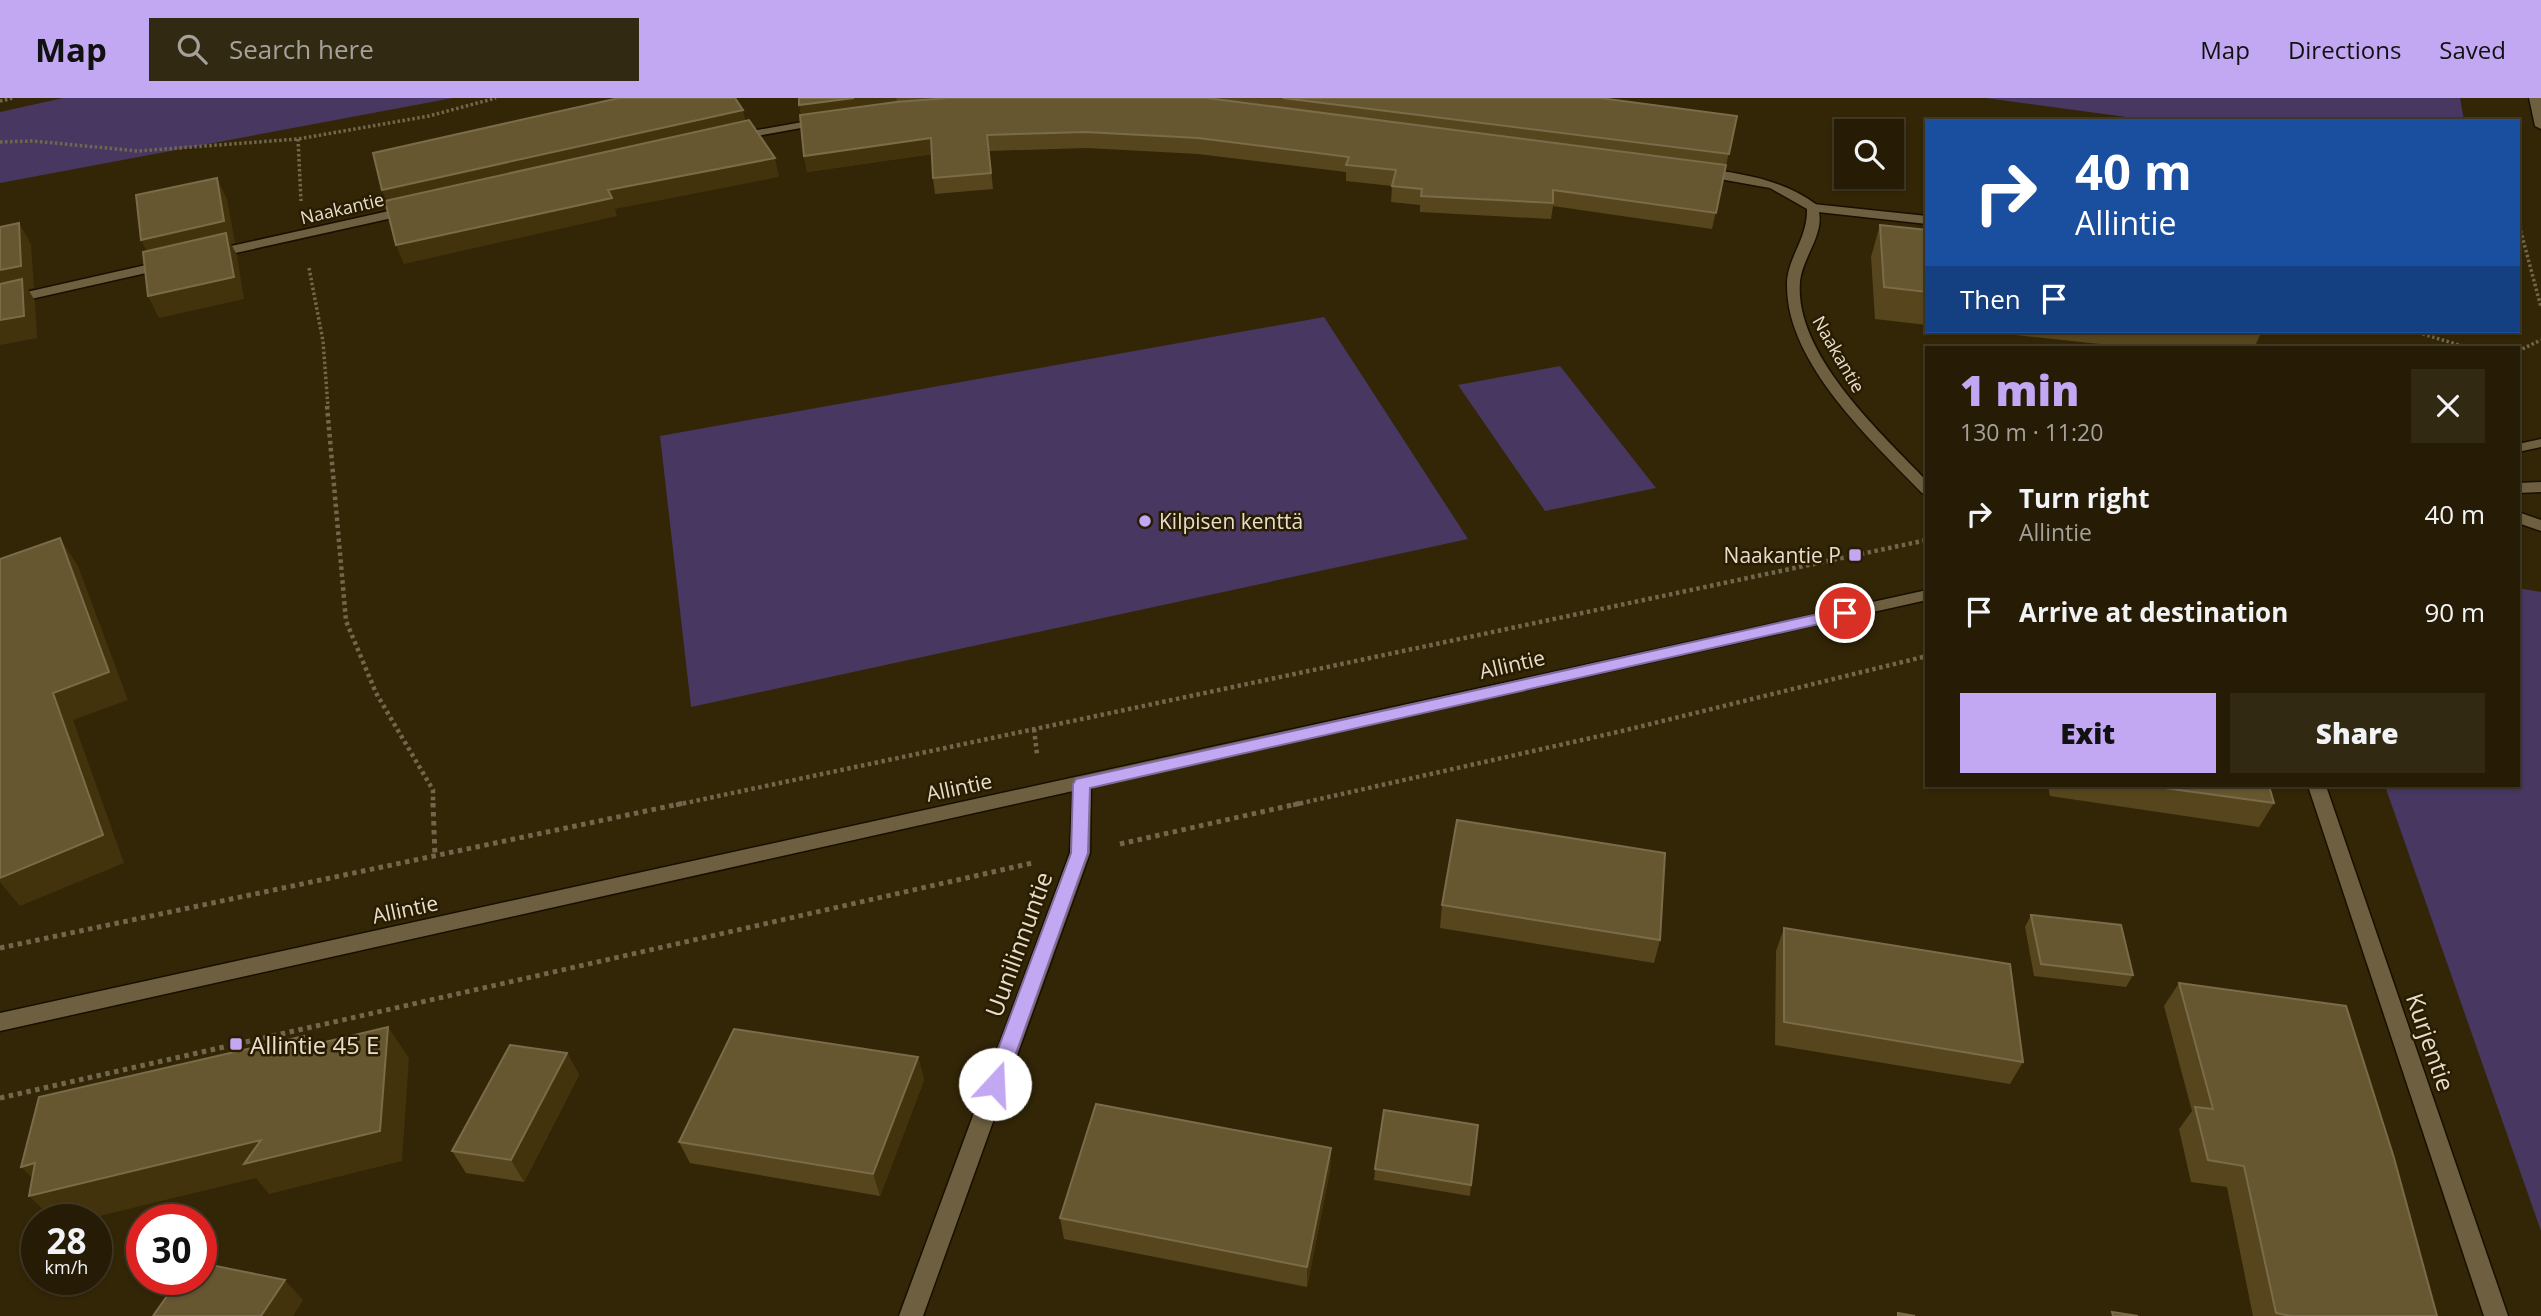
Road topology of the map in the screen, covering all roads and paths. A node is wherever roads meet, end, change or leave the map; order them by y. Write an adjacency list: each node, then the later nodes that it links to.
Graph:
1 (14, 98): 4 (path)
2 (496, 98): 7 (path)
3 (2535, 98): 6 (street)
4 (0, 101)
5 (842, 118): 8 (street)
6 (2541, 126)
7 (298, 139): 9 (path); 15 (path)
8 (726, 139)
9 (0, 142)
10 (1693, 171): 12 (street)
11 (422, 207): 15 (street, Naakantie)
12 (1813, 208): 13 (street); 25 (street, Naakantie)
13 (1925, 220)
14 (2520, 229): 17 (path)
15 (302, 234): 16 (street, Naakantie); 35 (path)
16 (0, 302)
17 (2541, 307)
18 (2420, 333): 20 (path)
19 (2541, 341): 21 (path)
20 (2462, 346)
21 (2520, 351)
22 (2541, 443): 23 (street)
23 (2520, 448)
24 (2541, 487): 26 (street)
25 (1925, 488)
26 (2520, 488)
27 (2520, 518): 28 (street)
28 (2541, 526)
29 (1925, 540): 35 (path)
30 (1925, 595): 32 (street, Allintie)
31 (1925, 656): 34 (path)
32 (1082, 784): 34 (street, Uunilinnuntie); 37 (street, Allintie)
33 (2317, 787): 40 (street, Kurjentie)
34 (1080, 853): 38 (path); 39 (street, Uunilinnuntie)
35 (435, 856): 36 (path)
36 (0, 948)
37 (0, 1022)
38 (0, 1098)
39 (911, 1316)
40 (2496, 1316)

